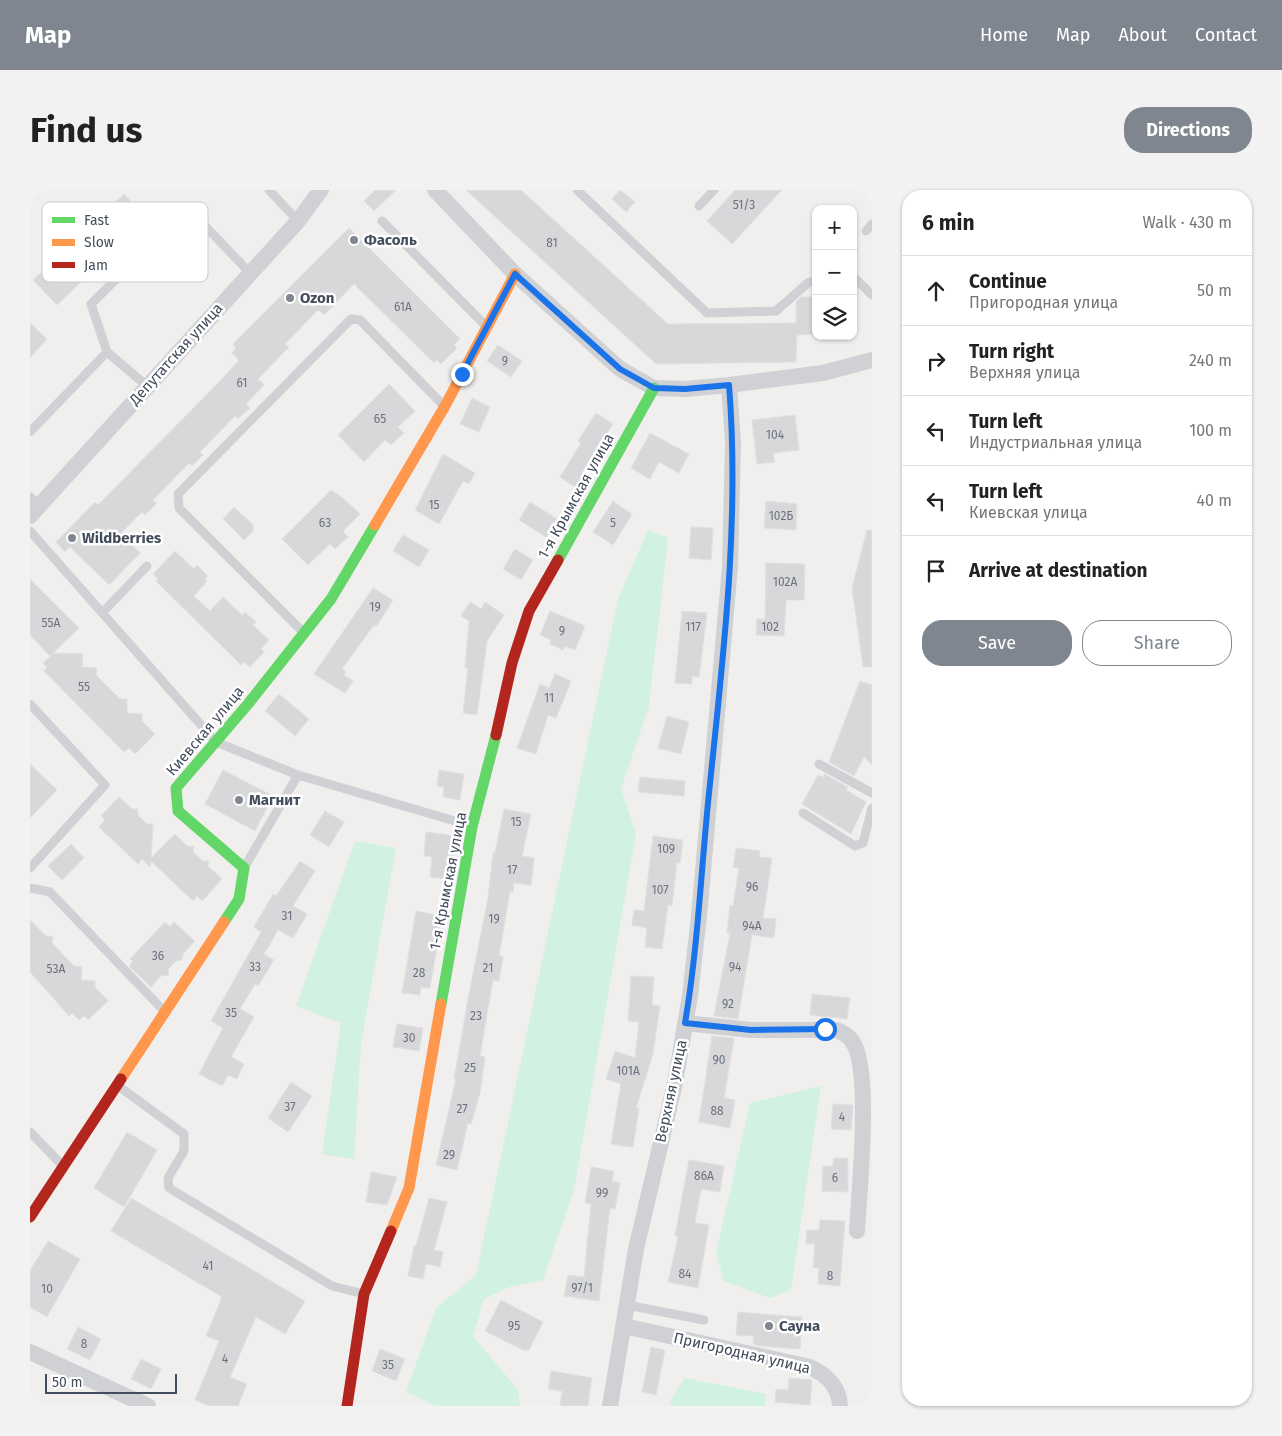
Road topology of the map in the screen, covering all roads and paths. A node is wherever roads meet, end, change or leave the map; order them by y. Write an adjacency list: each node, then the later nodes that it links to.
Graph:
1 (35, 190): 7 (lane)
2 (269, 190): 9 (lane)
3 (321, 190): 9 (street, Депутатская улица)
4 (435, 190): 13 (street)
5 (577, 190): 16 (lane)
6 (714, 190): 8 (lane)
7 (30, 194)
8 (699, 206)
9 (298, 220): 12 (street, Депутатская улица)
10 (382, 221): 18 (lane)
11 (208, 229): 12 (lane)
12 (250, 273): 22 (street, Депутатская улица)
13 (515, 274): 18 (street, Киевская улица); 23 (street)
14 (857, 280): 17 (lane)
15 (113, 282): 19 (lane)
16 (812, 282)
17 (872, 295)
18 (487, 327): 24 (street, Киевская улица)
19 (107, 352): 22 (lane); 25 (lane)
20 (872, 360): 21 (street)
21 (729, 385): 23 (street); 43 (street, Верхняя улица)
22 (147, 386): 26 (street, Депутатская улица)
23 (654, 388): 38 (street, 1-я Крымская улица)
24 (445, 406): 30 (street, Киевская улица); 30 (lane)
25 (30, 432)
26 (33, 506)
27 (30, 531): 29 (lane)
28 (147, 566): 29 (lane)
29 (102, 613): 32 (lane)
30 (304, 633): 32 (street, Киевская улица)
31 (30, 704): 39 (lane)
32 (216, 742): 34 (lane); 40 (street, Киевская улица)
33 (819, 764): 35 (lane)
34 (298, 775): 38 (lane); 40 (lane)
35 (872, 792)
36 (872, 808): 37 (lane)
37 (803, 813)
38 (472, 826): 49 (street, 1-я Крымская улица)
39 (30, 868)
40 (244, 868): 42 (street)
41 (30, 888): 42 (lane)
42 (165, 1012): 44 (street)
43 (685, 1023): 48 (street); 50 (street, Верхняя улица)
44 (117, 1085): 46 (street); 49 (lane)
45 (30, 1132): 46 (lane)
46 (63, 1166): 47 (street)
47 (30, 1217)
48 (857, 1231)
49 (364, 1294): 55 (street, 1-я Крымская улица)
50 (627, 1305): 51 (lane); 52 (street, Верхняя улица)
51 (704, 1320)
52 (624, 1326): 56 (street, Верхняя улица); 57 (street, Пригородная улица)
53 (30, 1352): 54 (street)
54 (148, 1406)
55 (347, 1406)
56 (610, 1406)
57 (840, 1406)

